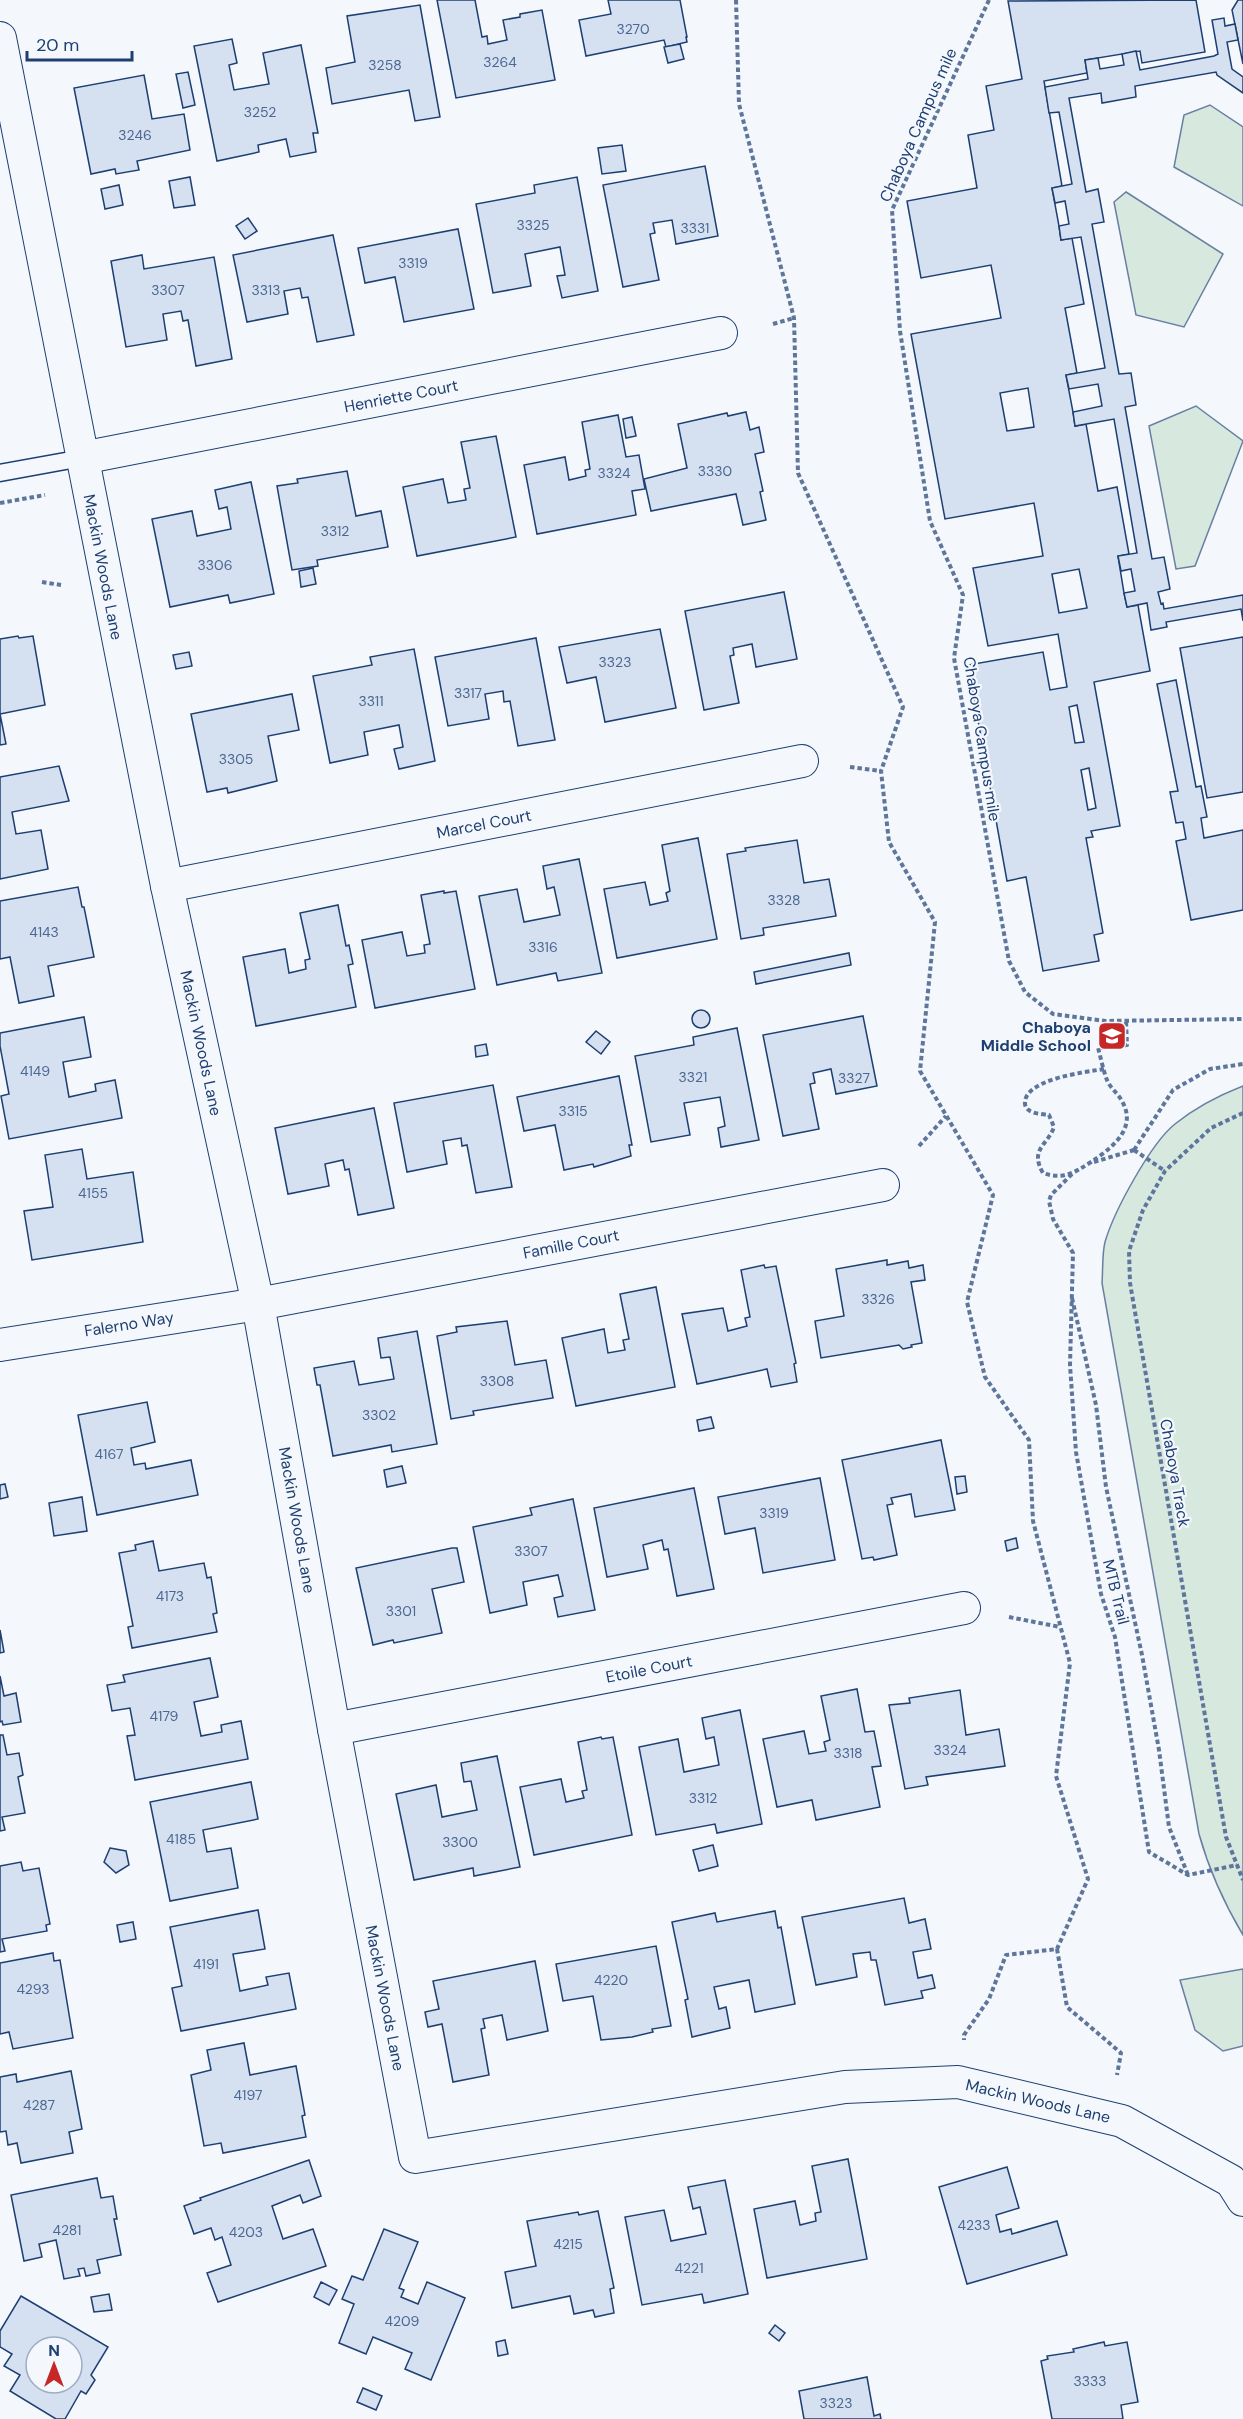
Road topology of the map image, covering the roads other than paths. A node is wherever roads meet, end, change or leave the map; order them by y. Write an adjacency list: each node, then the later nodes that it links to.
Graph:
1 (0, 38): 2 (street, Mackin Woods Lane)
2 (7, 108): 4 (street, Mackin Woods Lane)
3 (722, 333): 4 (street, Henriette Court)
4 (81, 458): 5 (lane); 7 (street, Mackin Woods Lane)
5 (0, 473)
6 (802, 761): 7 (street, Marcel Court)
7 (167, 886): 9 (street, Mackin Woods Lane)
8 (883, 1185): 9 (street, Famille Court)
9 (258, 1304): 10 (street, Falerno Way); 12 (street, Mackin Woods Lane)
10 (0, 1345)
11 (964, 1608): 12 (street, Etoile Court)
12 (334, 1729): 13 (street, Mackin Woods Lane)
13 (1239, 2184)

